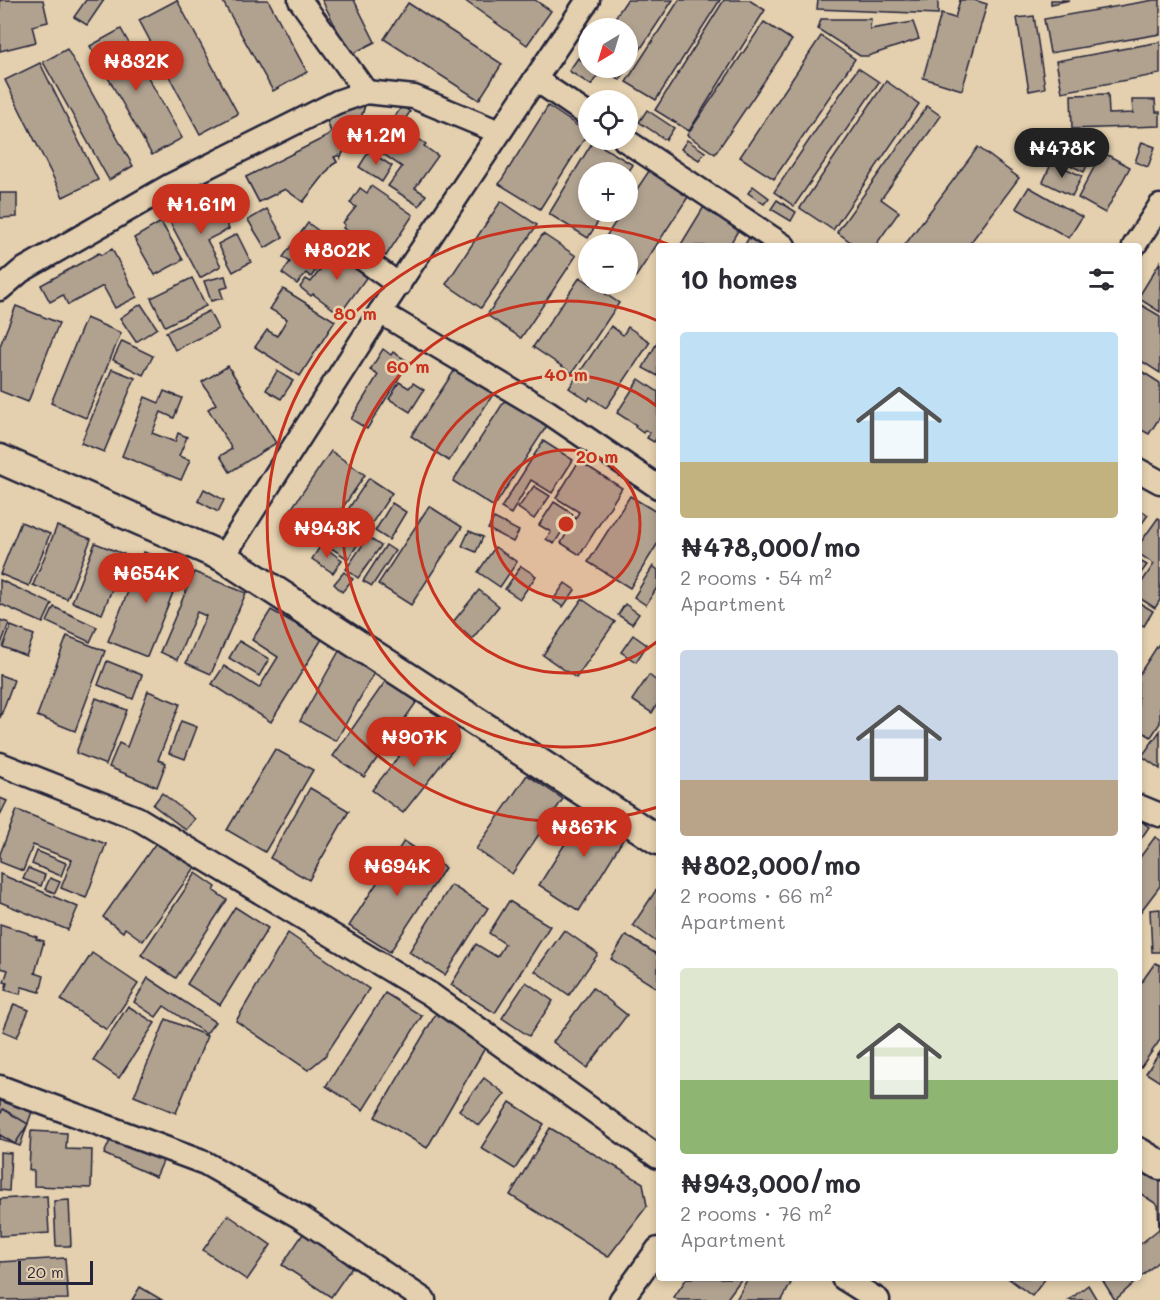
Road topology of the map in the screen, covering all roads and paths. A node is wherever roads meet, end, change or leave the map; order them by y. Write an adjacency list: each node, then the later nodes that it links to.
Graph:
1 (300, 0): 4 (street)
2 (588, 0): 3 (street)
3 (535, 79): 5 (street); 6 (street)
4 (366, 92): 6 (street); 13 (street)
5 (578, 108)
6 (499, 132): 12 (street)
7 (638, 149): 9 (street)
8 (1160, 206): 10 (street)
9 (780, 243)
10 (1136, 243)
11 (344, 245): 12 (street)
12 (399, 285): 14 (street)
13 (0, 289)
14 (380, 312): 18 (street); 19 (street)
15 (1, 462): 19 (street)
16 (1142, 472): 17 (street)
17 (1160, 482)
18 (656, 486)
19 (224, 557): 23 (street)
20 (0, 764): 26 (street)
21 (1142, 807): 22 (street)
22 (1160, 814)
23 (656, 839)
24 (0, 1087): 30 (street)
25 (1142, 1155): 27 (street)
26 (656, 1156)
27 (1160, 1166)
28 (656, 1252): 31 (street)
29 (848, 1281): 32 (street)
30 (424, 1300)
31 (621, 1300)
32 (878, 1300)

